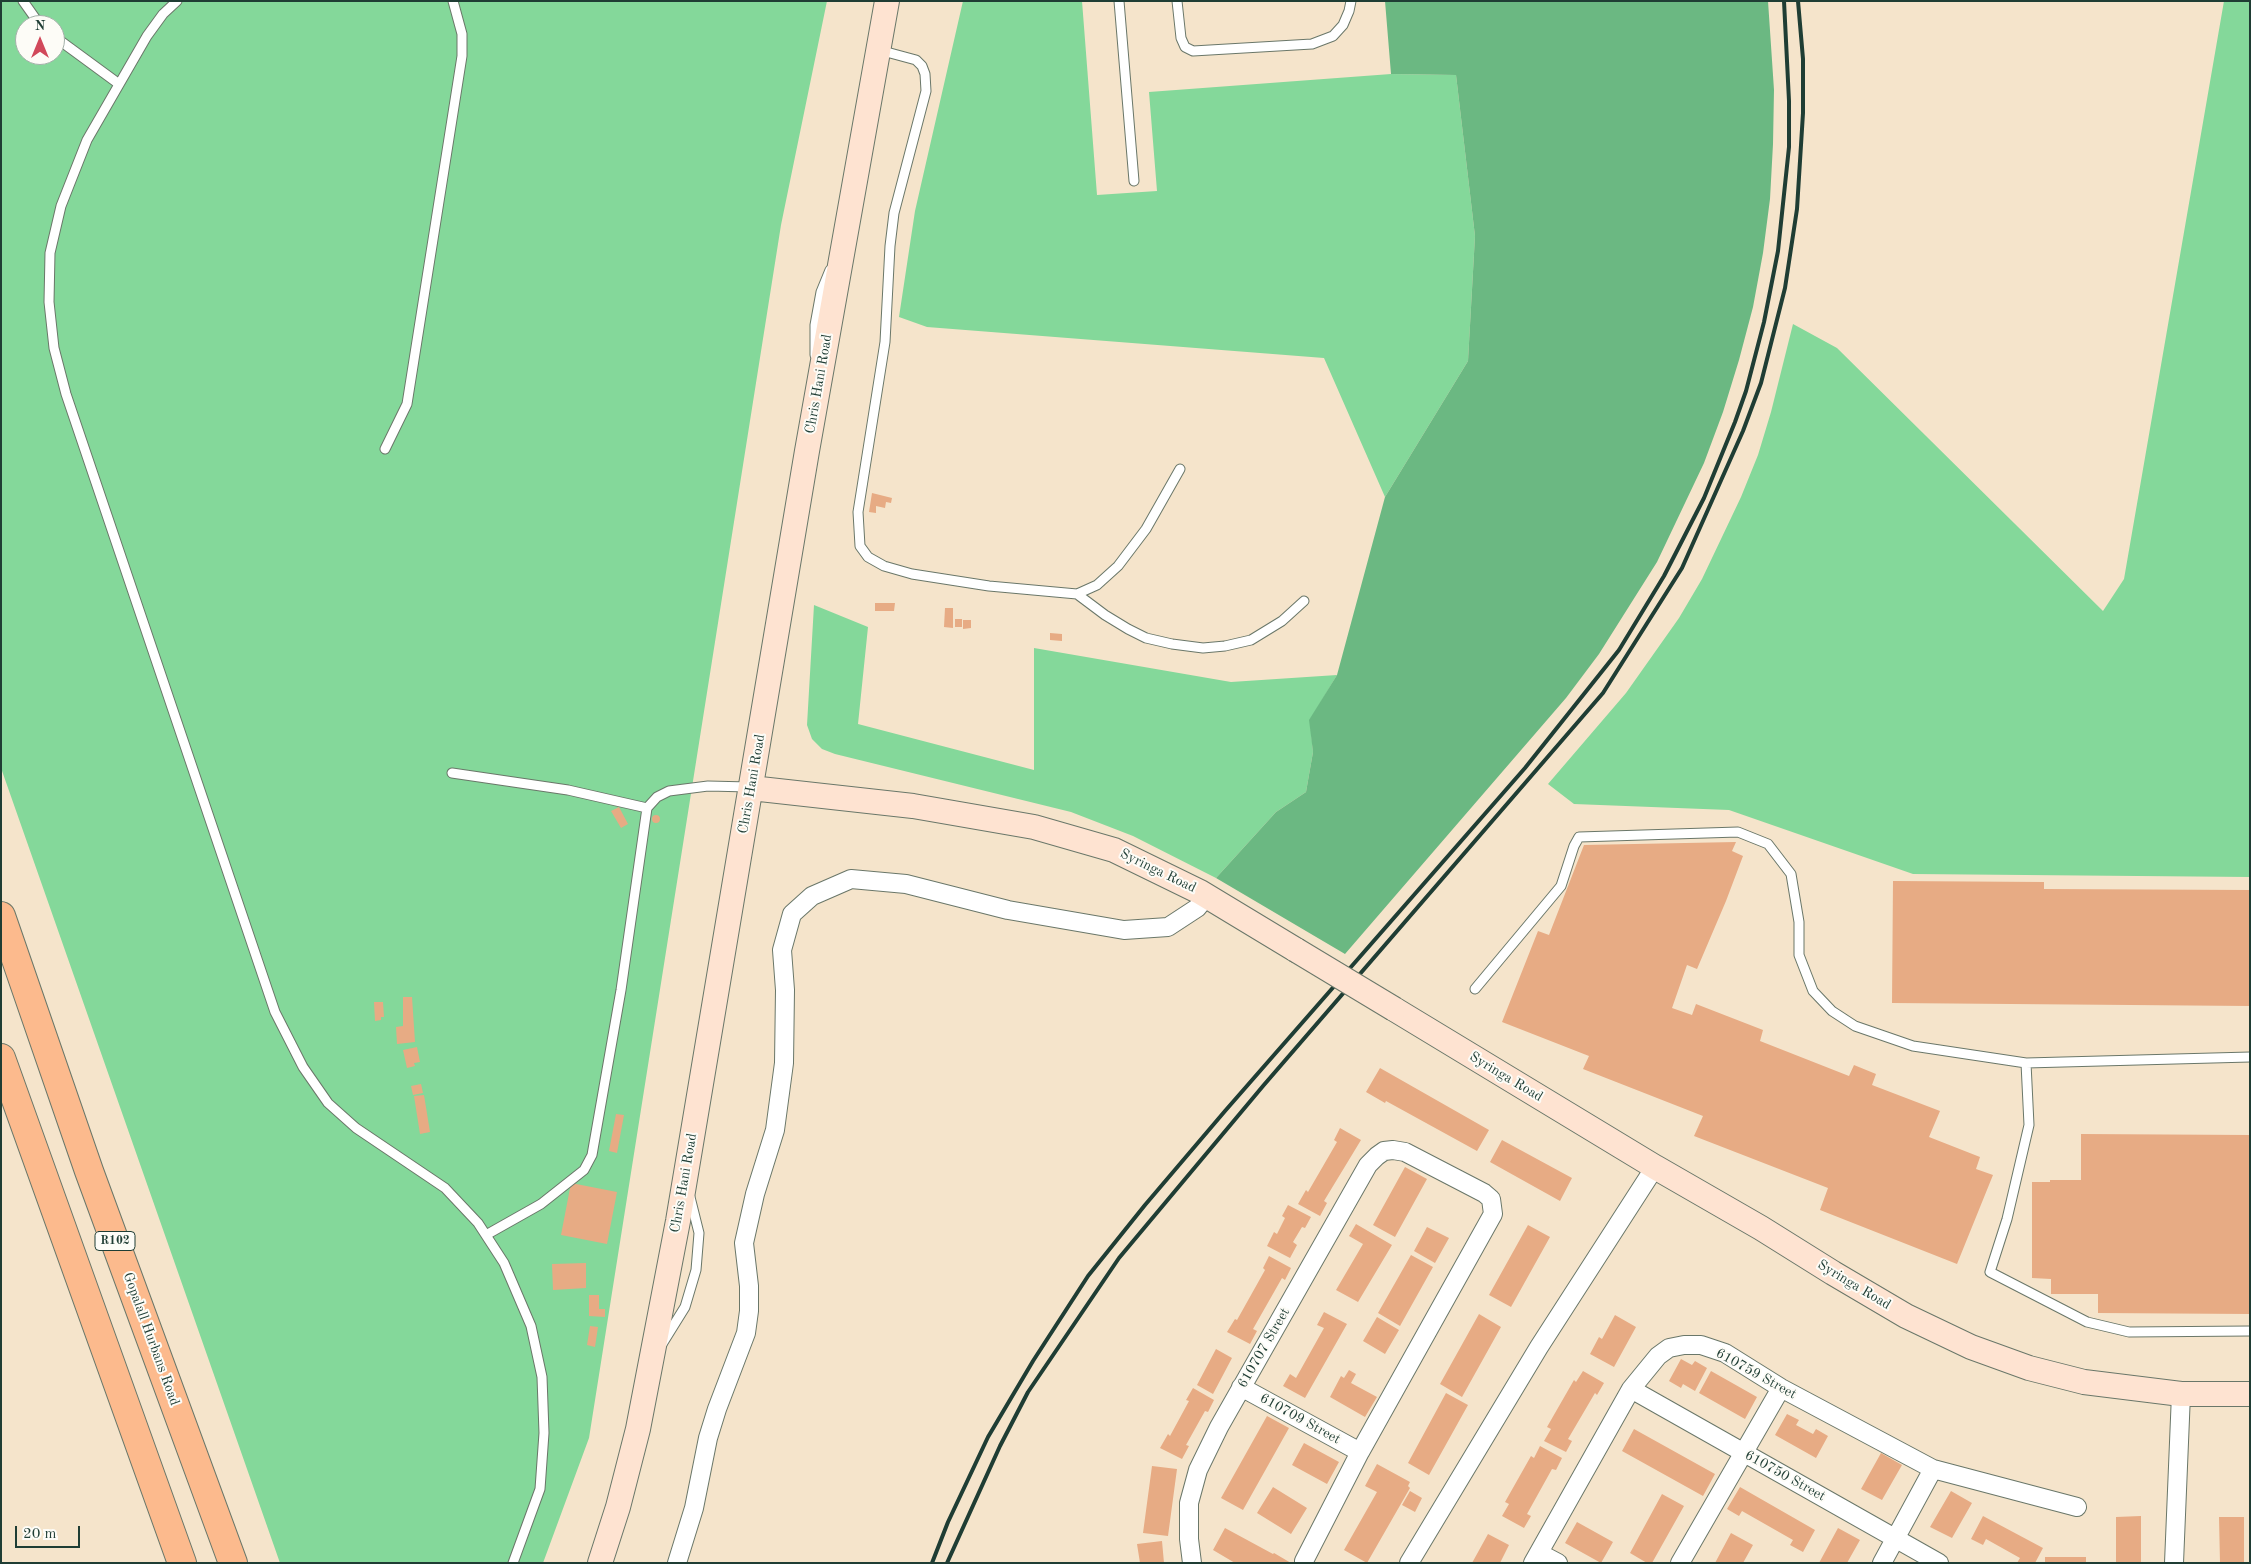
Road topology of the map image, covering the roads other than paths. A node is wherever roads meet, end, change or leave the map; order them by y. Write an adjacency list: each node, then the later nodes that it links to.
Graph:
1 (22, 1): 8 (lane)
2 (177, 1): 11 (lane)
3 (453, 1): 13 (lane)
4 (887, 1): 10 (street, Chris Hani Road)
5 (1119, 1): 12 (lane)
6 (1177, 1): 7 (lane)
7 (1351, 1)
8 (32, 15)
9 (65, 44): 11 (lane)
10 (878, 50): 15 (lane); 18 (street, Chris Hani Road)
11 (119, 84): 27 (lane)
12 (1134, 181)
13 (385, 449)
14 (1180, 469): 15 (lane)
15 (1077, 594): 16 (lane)
16 (1304, 601)
17 (452, 773): 19 (lane)
18 (751, 788): 19 (lane); 20 (street, Syringa Road); 44 (street, Chris Hani Road)
19 (647, 808): 27 (lane)
20 (1207, 896): 26 (street, Syringa Road, bridge); 45 (street)
21 (1, 916): 42 (highway, Gopalall Hurbans Road / R102)
22 (1475, 989): 25 (lane)
23 (2250, 1057): 25 (lane)
24 (1, 1058): 41 (highway)
25 (2026, 1063): 28 (lane)
26 (1655, 1167): 32 (street, Syringa Road); 47 (street)
27 (486, 1235): 43 (lane)
28 (2250, 1331)
29 (1241, 1387): 34 (street, 610709 Street); 34 (street, 610707 Street); 46 (street, 610707 Street)
30 (1781, 1388): 31 (street, 610759 Street); 35 (street); 36 (street, 610759 Street)
31 (1631, 1389): 35 (street, 610750 Street); 39 (street, 610759 Street)
32 (2180, 1394): 33 (street, Syringa Road); 52 (street)
33 (2250, 1394)
34 (1360, 1452): 40 (street)
35 (1744, 1453): 38 (street, 610750 Street); 49 (street)
36 (1933, 1469): 37 (street, 610759 Street); 38 (street)
37 (2077, 1506)
38 (1896, 1539): 50 (street); 51 (street, 610750 Street)
39 (1536, 1558): 48 (street)
40 (1304, 1561)
41 (182, 1563)
42 (234, 1563)
43 (513, 1563)
44 (600, 1563)
45 (677, 1563)
46 (1192, 1563)
47 (1409, 1563)
48 (1558, 1563)
49 (1680, 1563)
50 (1882, 1563)
51 (1939, 1563)
52 (2174, 1563)

